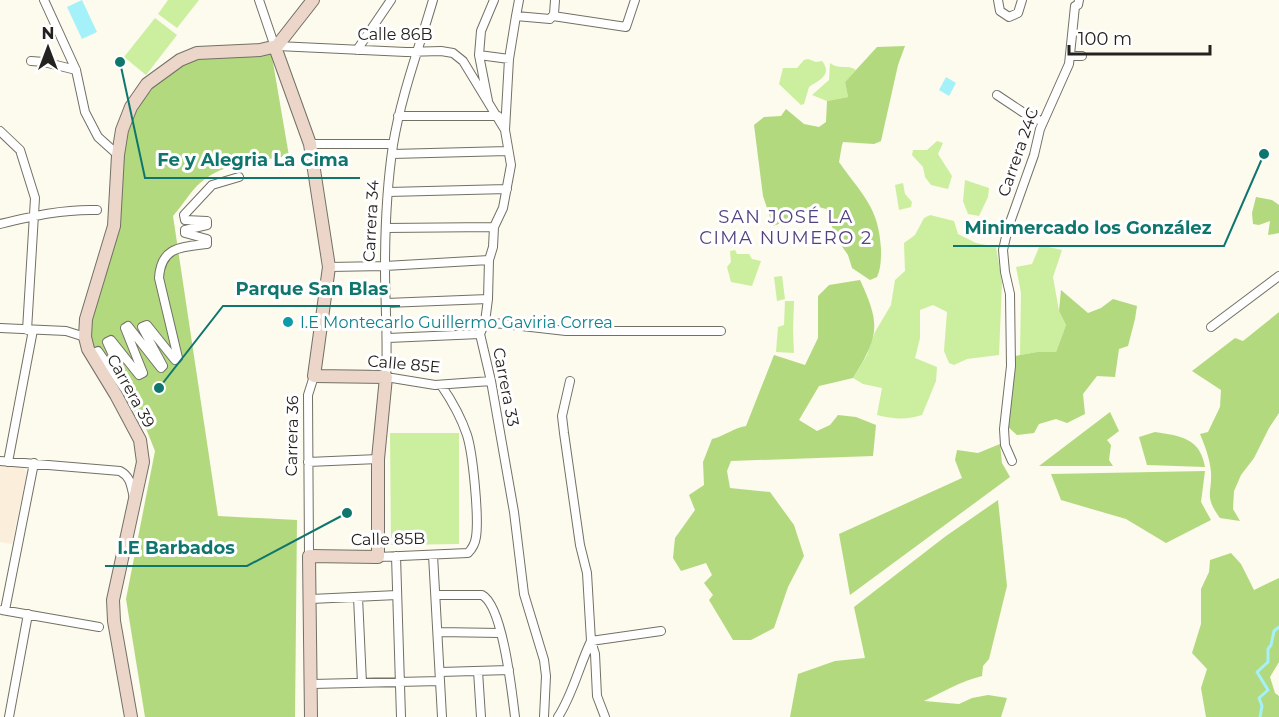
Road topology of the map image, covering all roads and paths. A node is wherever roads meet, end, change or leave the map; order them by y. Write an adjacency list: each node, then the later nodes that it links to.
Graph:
1 (44, 0): 23 (street)
2 (260, 0): 15 (street)
3 (313, 0): 15 (main road)
4 (391, 0): 16 (street)
5 (434, 0): 17 (street, Carrera 34)
6 (494, 0): 18 (street, Carrera 33)
7 (519, 0): 13 (street)
8 (555, 0): 14 (street)
9 (635, 0): 14 (street)
10 (998, 0): 11 (street)
11 (1022, 0)
12 (1075, 2): 19 (street, Carrera 24C)
13 (516, 16): 14 (street); 21 (street)
14 (553, 16)
15 (276, 47): 16 (street, Calle 86B); 31 (main road, Carrera 36); 34 (main road, Calle 86B)
16 (357, 50): 17 (street, Calle 86B)
17 (418, 52): 25 (street, Calle 86B); 26 (street, Carrera 34)
18 (479, 55): 21 (street); 25 (street, Carrera 33)
19 (1070, 56): 20 (street); 28 (street, Carrera 24C)
20 (1082, 56)
21 (509, 59): 29 (street)
22 (31, 61): 23 (street)
23 (76, 70): 34 (street)
24 (997, 95): 28 (street)
25 (488, 101): 27 (street, Carrera 33)
26 (398, 116): 27 (street); 32 (street, Carrera 34)
27 (498, 116): 29 (street, Carrera 33)
28 (1043, 122): 66 (street, Carrera 24C)
29 (505, 130): 33 (street, Carrera 33)
30 (0, 131): 40 (street)
31 (310, 144): 32 (street); 46 (main road, Carrera 36)
32 (393, 144): 35 (street, Carrera 34)
33 (508, 151): 35 (street); 37 (street, Carrera 33)
34 (118, 154): 56 (main road)
35 (392, 154): 38 (street, Carrera 34)
36 (238, 177): 63 (street)
37 (507, 189): 38 (street); 42 (street, Carrera 33)
38 (388, 192): 43 (street, Carrera 34)
39 (97, 210): 40 (street)
40 (34, 217): 41 (street); 53 (street)
41 (0, 224)
42 (494, 227): 43 (street); 44 (street, Carrera 33)
43 (386, 228): 45 (street, Carrera 34)
44 (489, 260): 45 (street); 48 (street, Carrera 33)
45 (385, 266): 46 (street); 49 (street, Carrera 34)
46 (329, 267): 58 (main road, Carrera 36)
47 (1279, 276): 52 (street)
48 (488, 298): 49 (street); 50 (street, Carrera 33)
49 (386, 303): 57 (street, Carrera 34)
50 (485, 322): 54 (street); 55 (street, Carrera 33)
51 (0, 327): 53 (street)
52 (1211, 327)
53 (30, 330): 56 (street); 65 (street)
54 (721, 331)
55 (480, 334): 57 (street); 60 (street, Carrera 33)
56 (85, 336): 63 (main road, Carrera 39)
57 (388, 338): 59 (street, Carrera 34)
58 (314, 376): 59 (main road, Calle 85E); 67 (street, Carrera 36)
59 (386, 377): 62 (street, Calle 85E); 64 (main road, Carrera 34)
60 (491, 381): 62 (street, Calle 85E); 98 (street, Carrera 33)
61 (570, 381): 84 (street)
62 (441, 385): 70 (street, Calle 85B)
63 (117, 395): 69 (main road, Carrera 39)
64 (378, 459): 67 (street); 73 (main road, Carrera 34)
65 (4, 461): 68 (street)
66 (1012, 461)
67 (308, 462): 71 (street, Carrera 36)
68 (34, 463): 69 (street); 78 (street)
69 (135, 504): 92 (main road, Carrera 39)
70 (434, 555): 72 (street, Calle 85B); 75 (street)
71 (309, 556): 73 (main road, Calle 85B); 77 (main road, Carrera 36)
72 (396, 556): 73 (street, Calle 85B); 74 (street)
73 (378, 557)
74 (397, 595): 76 (street); 88 (street)
75 (436, 595): 81 (street); 83 (street)
76 (358, 597): 77 (street); 89 (street)
77 (310, 599): 90 (main road, Carrera 36)
78 (3, 610): 79 (street)
79 (28, 614): 80 (street); 91 (street)
80 (99, 627)
81 (438, 632): 83 (street); 87 (street)
82 (661, 632): 84 (street)
83 (500, 633): 85 (street)
84 (591, 641): 99 (street); 100 (street)
85 (509, 670): 86 (street); 97 (street)
86 (478, 671): 87 (street); 96 (street)
87 (440, 676): 88 (street); 95 (street)
88 (400, 682): 89 (street); 94 (street)
89 (362, 683): 90 (street)
90 (312, 684): 93 (main road, Carrera 36)
91 (9, 717)
92 (131, 717)
93 (311, 717)
94 (401, 717)
95 (442, 717)
96 (481, 717)
97 (515, 717)
98 (544, 717)
99 (558, 717)
100 (605, 717)

